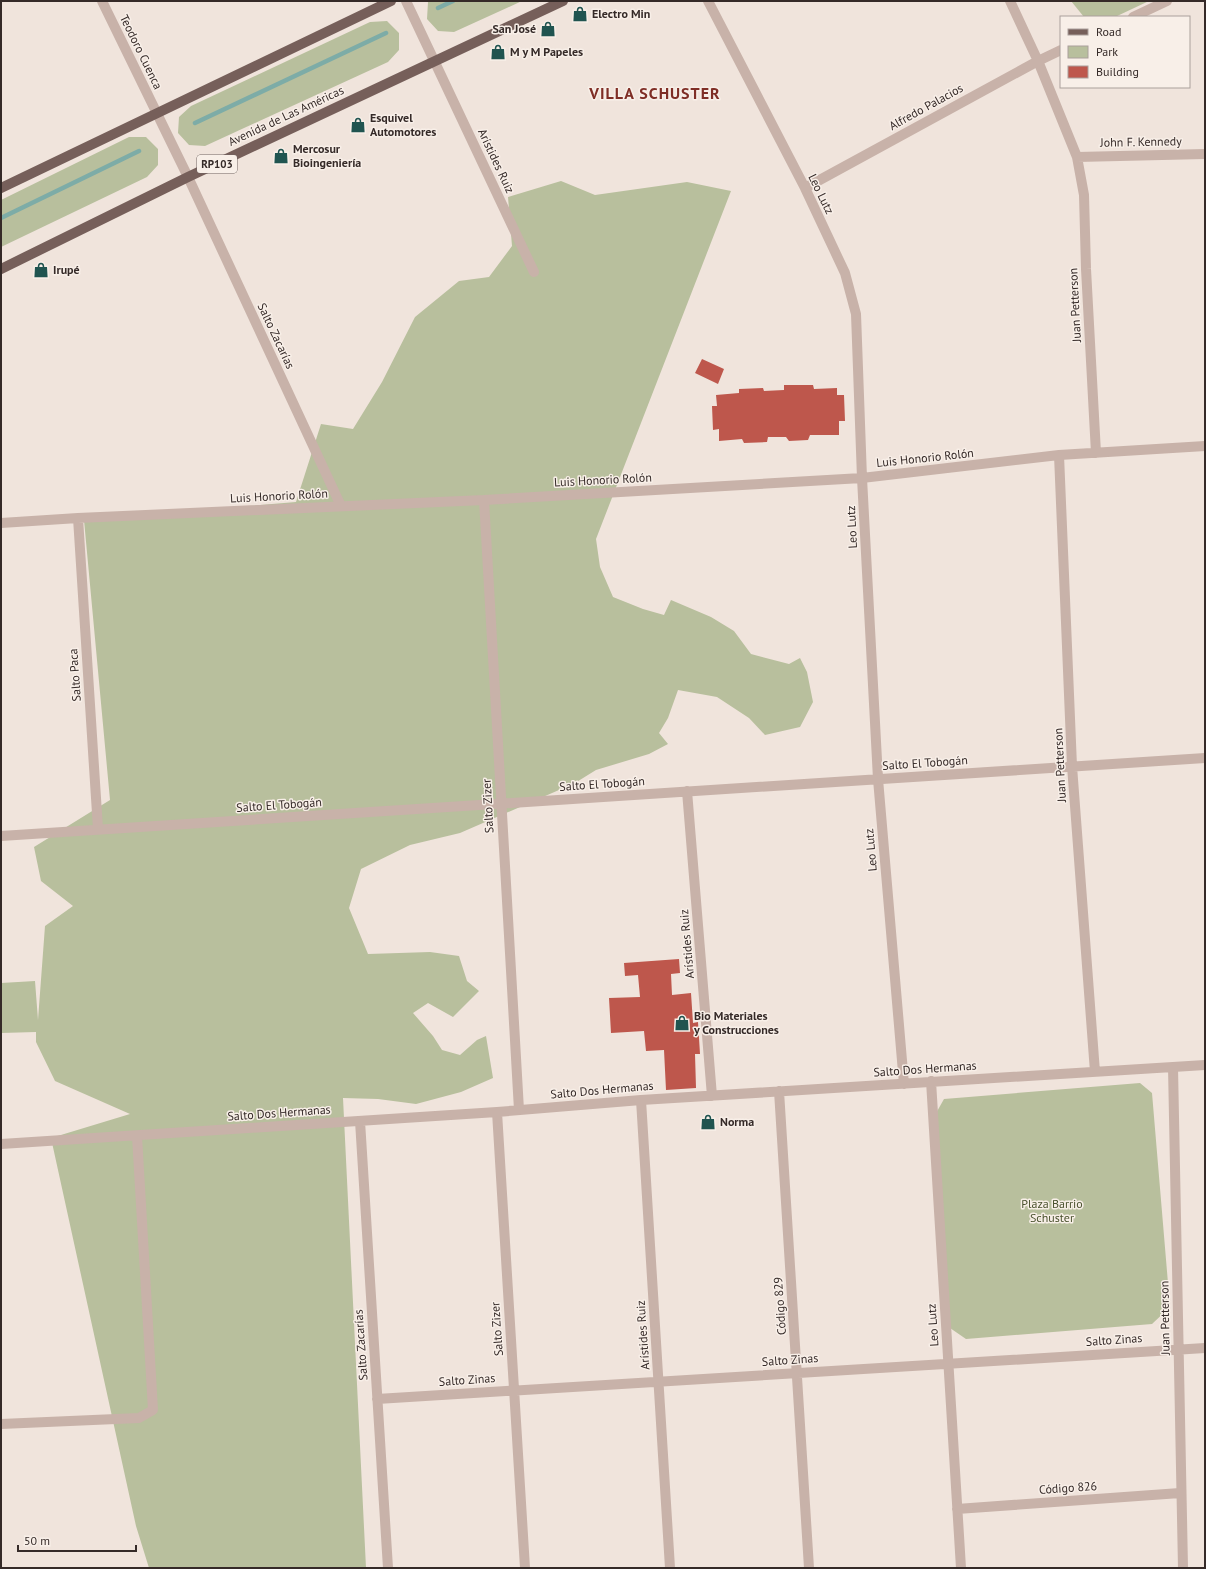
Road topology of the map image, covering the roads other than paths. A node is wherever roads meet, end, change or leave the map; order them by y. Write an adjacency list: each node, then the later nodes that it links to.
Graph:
1 (102, 1): 12 (street, Teodoro Cuenca)
2 (391, 1): 12 (main road)
3 (406, 1): 10 (street, Arístides Ruiz)
4 (563, 1): 10 (main road, Avenida de Las Américas / RP103)
5 (708, 1): 17 (street, Leo Lutz)
6 (1010, 1): 11 (street, Juan Petterson)
7 (1167, 1): 8 (street)
8 (1134, 16)
9 (1060, 50): 11 (street, Alfredo Palacios)
10 (434, 61): 15 (main road, Avenida de Las Américas / RP103); 19 (street, Arístides Ruiz)
11 (1038, 61): 14 (street, Juan Petterson); 17 (street, Alfredo Palacios)
12 (156, 114): 15 (street, Teodoro Cuenca); 16 (main road)
13 (1205, 154): 14 (street, John F. Kennedy)
14 (1077, 157): 21 (street, Juan Petterson)
15 (188, 177): 18 (main road, Avenida de Las Américas / RP103); 25 (street, Salto Zacarías)
16 (1, 188)
17 (804, 188): 23 (street, Leo Lutz)
18 (1, 269)
19 (534, 272)
20 (1205, 446): 21 (street, Luis Honorio Rolón)
21 (1096, 453): 22 (street, Luis Honorio Rolón)
22 (1059, 456): 23 (street, Luis Honorio Rolón); 29 (street, Juan Petterson)
23 (862, 478): 24 (street, Luis Honorio Rolón); 30 (street, Leo Lutz)
24 (484, 500): 25 (street, Luis Honorio Rolón); 32 (street, Salto Zizer)
25 (341, 506): 26 (street, Luis Honorio Rolón)
26 (78, 518): 27 (street, Luis Honorio Rolón); 33 (street, Salto Paca)
27 (1, 523)
28 (1205, 758): 29 (street, Salto El Tobogán)
29 (1072, 766): 30 (street, Salto El Tobogán); 37 (street, Juan Petterson)
30 (878, 779): 31 (street, Salto El Tobogán); 39 (street, Leo Lutz)
31 (687, 791): 32 (street, Salto El Tobogán); 41 (street, Arístides Ruiz)
32 (501, 803): 33 (street, Salto El Tobogán); 43 (street, Salto Zizer)
33 (98, 829): 34 (street, Salto El Tobogán)
34 (1, 836)
35 (1205, 1065): 36 (street, Salto Dos Hermanas)
36 (1173, 1067): 37 (street, Salto Dos Hermanas); 49 (street, Juan Petterson)
37 (1095, 1072): 38 (street, Salto Dos Hermanas)
38 (931, 1081): 39 (street, Salto Dos Hermanas); 50 (street, Leo Lutz)
39 (904, 1084): 40 (street, Salto Dos Hermanas)
40 (779, 1091): 41 (street, Salto Dos Hermanas); 51 (street, Código 829)
41 (712, 1096): 42 (street, Salto Dos Hermanas)
42 (641, 1100): 43 (street, Salto Dos Hermanas); 52 (street, Arístides Ruiz)
43 (519, 1110): 44 (street, Salto Dos Hermanas)
44 (497, 1112): 45 (street, Salto Dos Hermanas); 53 (street, Salto Zizer)
45 (360, 1121): 46 (street, Salto Dos Hermanas); 54 (street, Salto Zacarías)
46 (137, 1136): 47 (street, Salto Dos Hermanas); 55 (street)
47 (1, 1144)
48 (1205, 1348): 49 (street, Salto Zinas)
49 (1179, 1349): 50 (street, Salto Zinas); 56 (street, Juan Petterson)
50 (948, 1364): 51 (street, Salto Zinas); 57 (street, Leo Lutz)
51 (797, 1373): 52 (street, Salto Zinas); 61 (street, Código 829)
52 (658, 1381): 53 (street, Salto Zinas); 60 (street, Arístides Ruiz)
53 (514, 1390): 54 (street, Salto Zinas); 59 (street, Salto Zizer)
54 (377, 1399): 58 (street, Salto Zacarías)
55 (1, 1424)
56 (1180, 1493): 57 (street, Código 826); 63 (street, Juan Petterson)
57 (958, 1508): 62 (street, Leo Lutz)
58 (388, 1568)
59 (525, 1568)
60 (670, 1568)
61 (809, 1568)
62 (961, 1568)
63 (1183, 1568)

